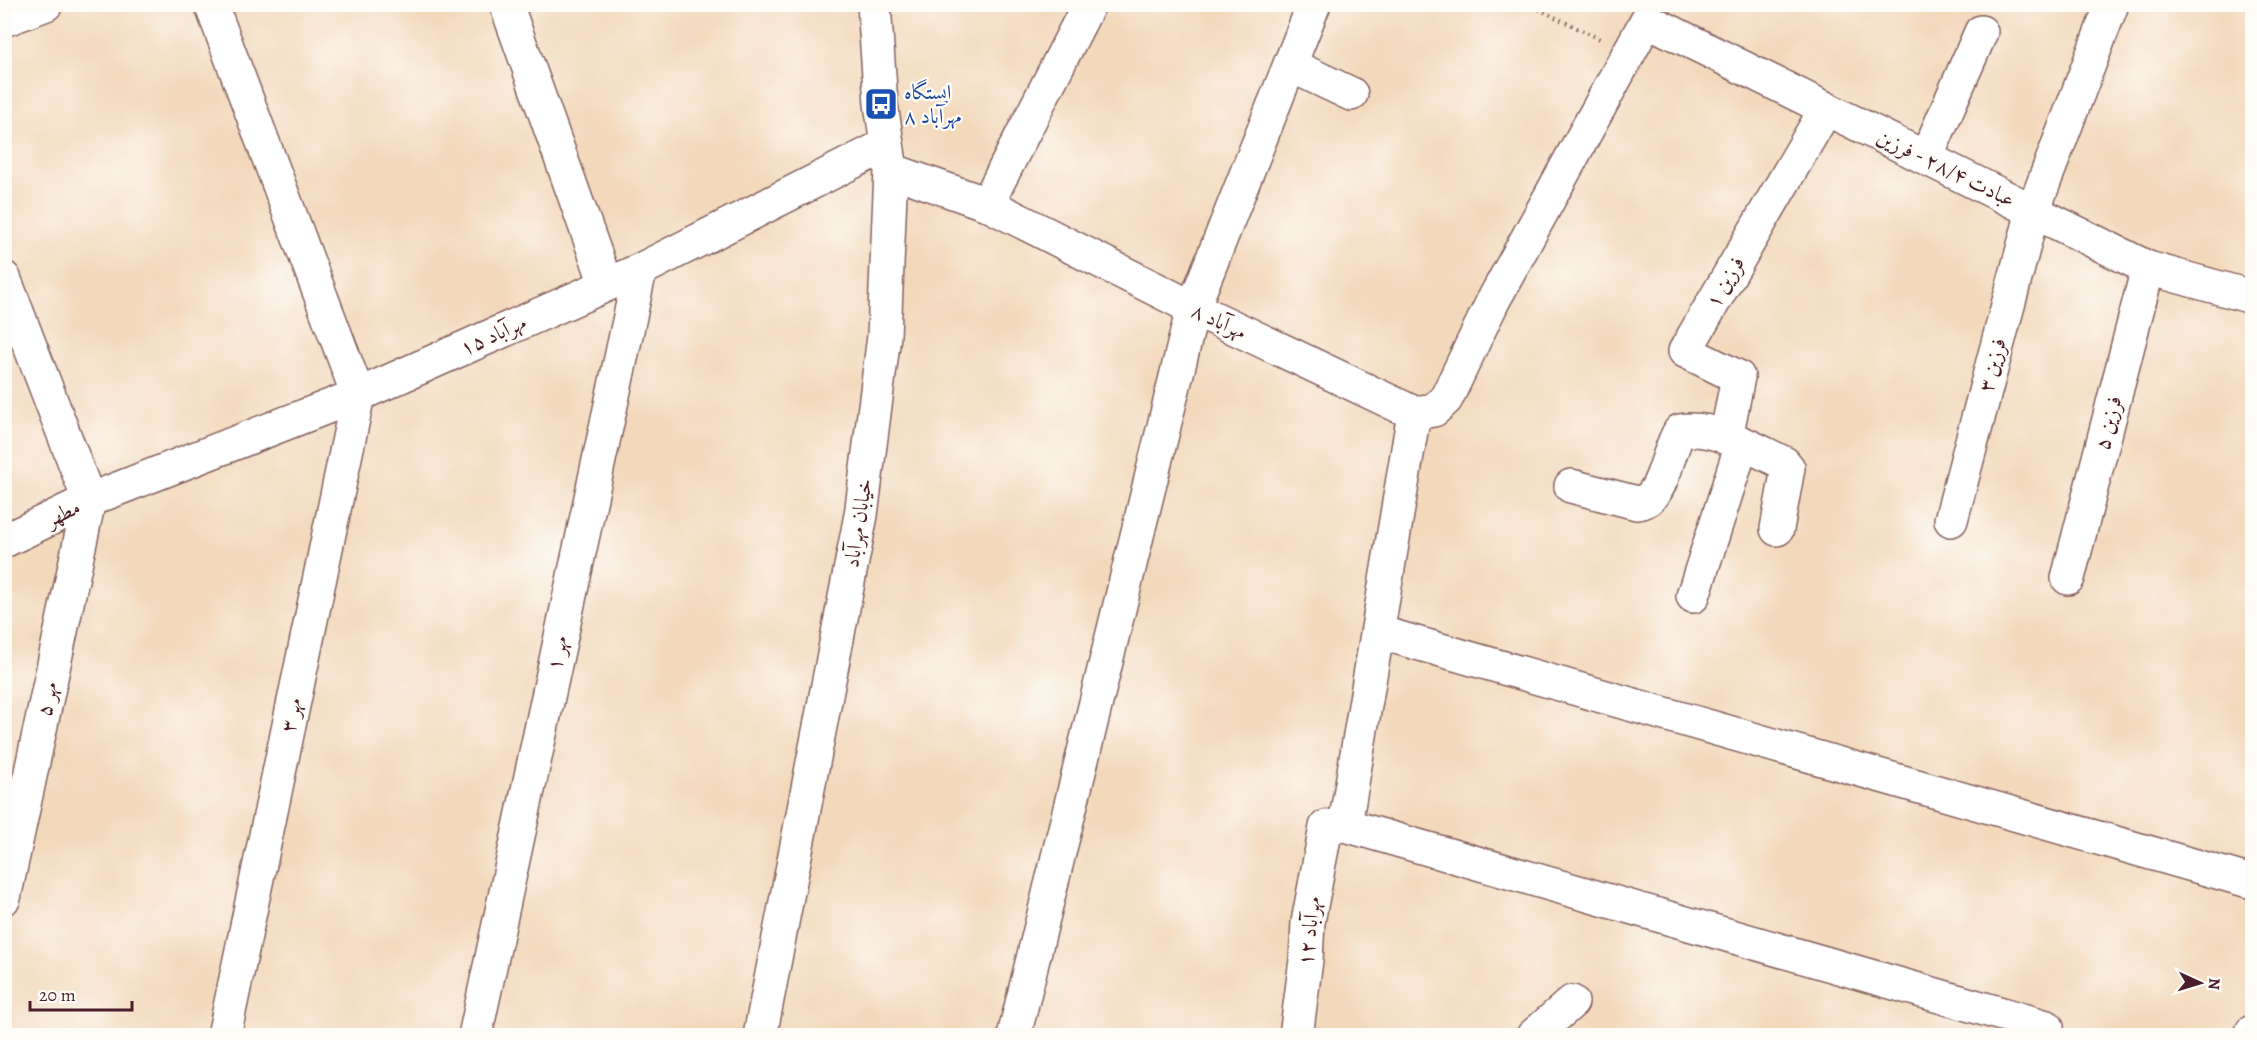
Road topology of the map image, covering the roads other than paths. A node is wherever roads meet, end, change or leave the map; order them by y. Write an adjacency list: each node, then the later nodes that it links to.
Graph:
1 (46, 4): 9 (street)
2 (211, 4): 24 (street)
3 (506, 4): 21 (street)
4 (874, 4): 14 (street, خیابان مهرآباد)
5 (1089, 4): 16 (street)
6 (1314, 4): 11 (street)
7 (2112, 4): 17 (street, فرزین ۳)
8 (1645, 12): 13 (street, عبادت ۲۸/۴ - فرزین); 25 (street)
9 (4, 20)
10 (1981, 32): 15 (street)
11 (1290, 65): 12 (street); 23 (street)
12 (1351, 94)
13 (1826, 109): 15 (street, عبادت ۲۸/۴ - فرزین); 26 (street, فرزین ۱)
14 (889, 157): 16 (street, مهرآباد ۸); 19 (street, مهرآباد ۱۵); 42 (street, خیابان مهرآباد)
15 (1926, 158): 17 (street, عبادت ۲۸/۴ - فرزین)
16 (987, 204): 23 (street, مهرآباد ۸)
17 (2033, 211): 18 (street, عبادت ۲۸/۴ - فرزین); 29 (street, فرزین ۳)
18 (2148, 268): 22 (street, عبادت ۲۸/۴ - فرزین); 32 (street, فرزین ۵)
19 (640, 270): 21 (street, مهرآباد ۱۵); 41 (street, مهر ۱)
20 (4, 278): 28 (street)
21 (606, 284): 24 (street, مهرآباد ۱۵)
22 (2253, 297)
23 (1193, 308): 25 (street, مهرآباد ۸); 43 (street)
24 (358, 395): 28 (street, مهرآباد ۱۵); 40 (street, مهر ۳)
25 (1414, 412): 34 (street, مهرآباد ۱۲)
26 (1734, 441): 27 (street); 30 (street); 33 (street)
27 (1570, 486)
28 (89, 500): 31 (street, مطهر); 37 (street, مهر ۵)
29 (1951, 520)
30 (1777, 529)
31 (4, 541)
32 (2068, 578)
33 (1693, 596)
34 (1378, 632): 35 (street, مهرآباد ۱۲); 36 (street)
35 (1336, 826): 39 (street); 44 (street, مهرآباد ۱۲)
36 (2253, 882)
37 (4, 898)
38 (1572, 1002): 45 (street)
39 (2047, 1027)
40 (224, 1035)
41 (475, 1035)
42 (760, 1035)
43 (1014, 1035)
44 (1296, 1035)
45 (1533, 1035)

